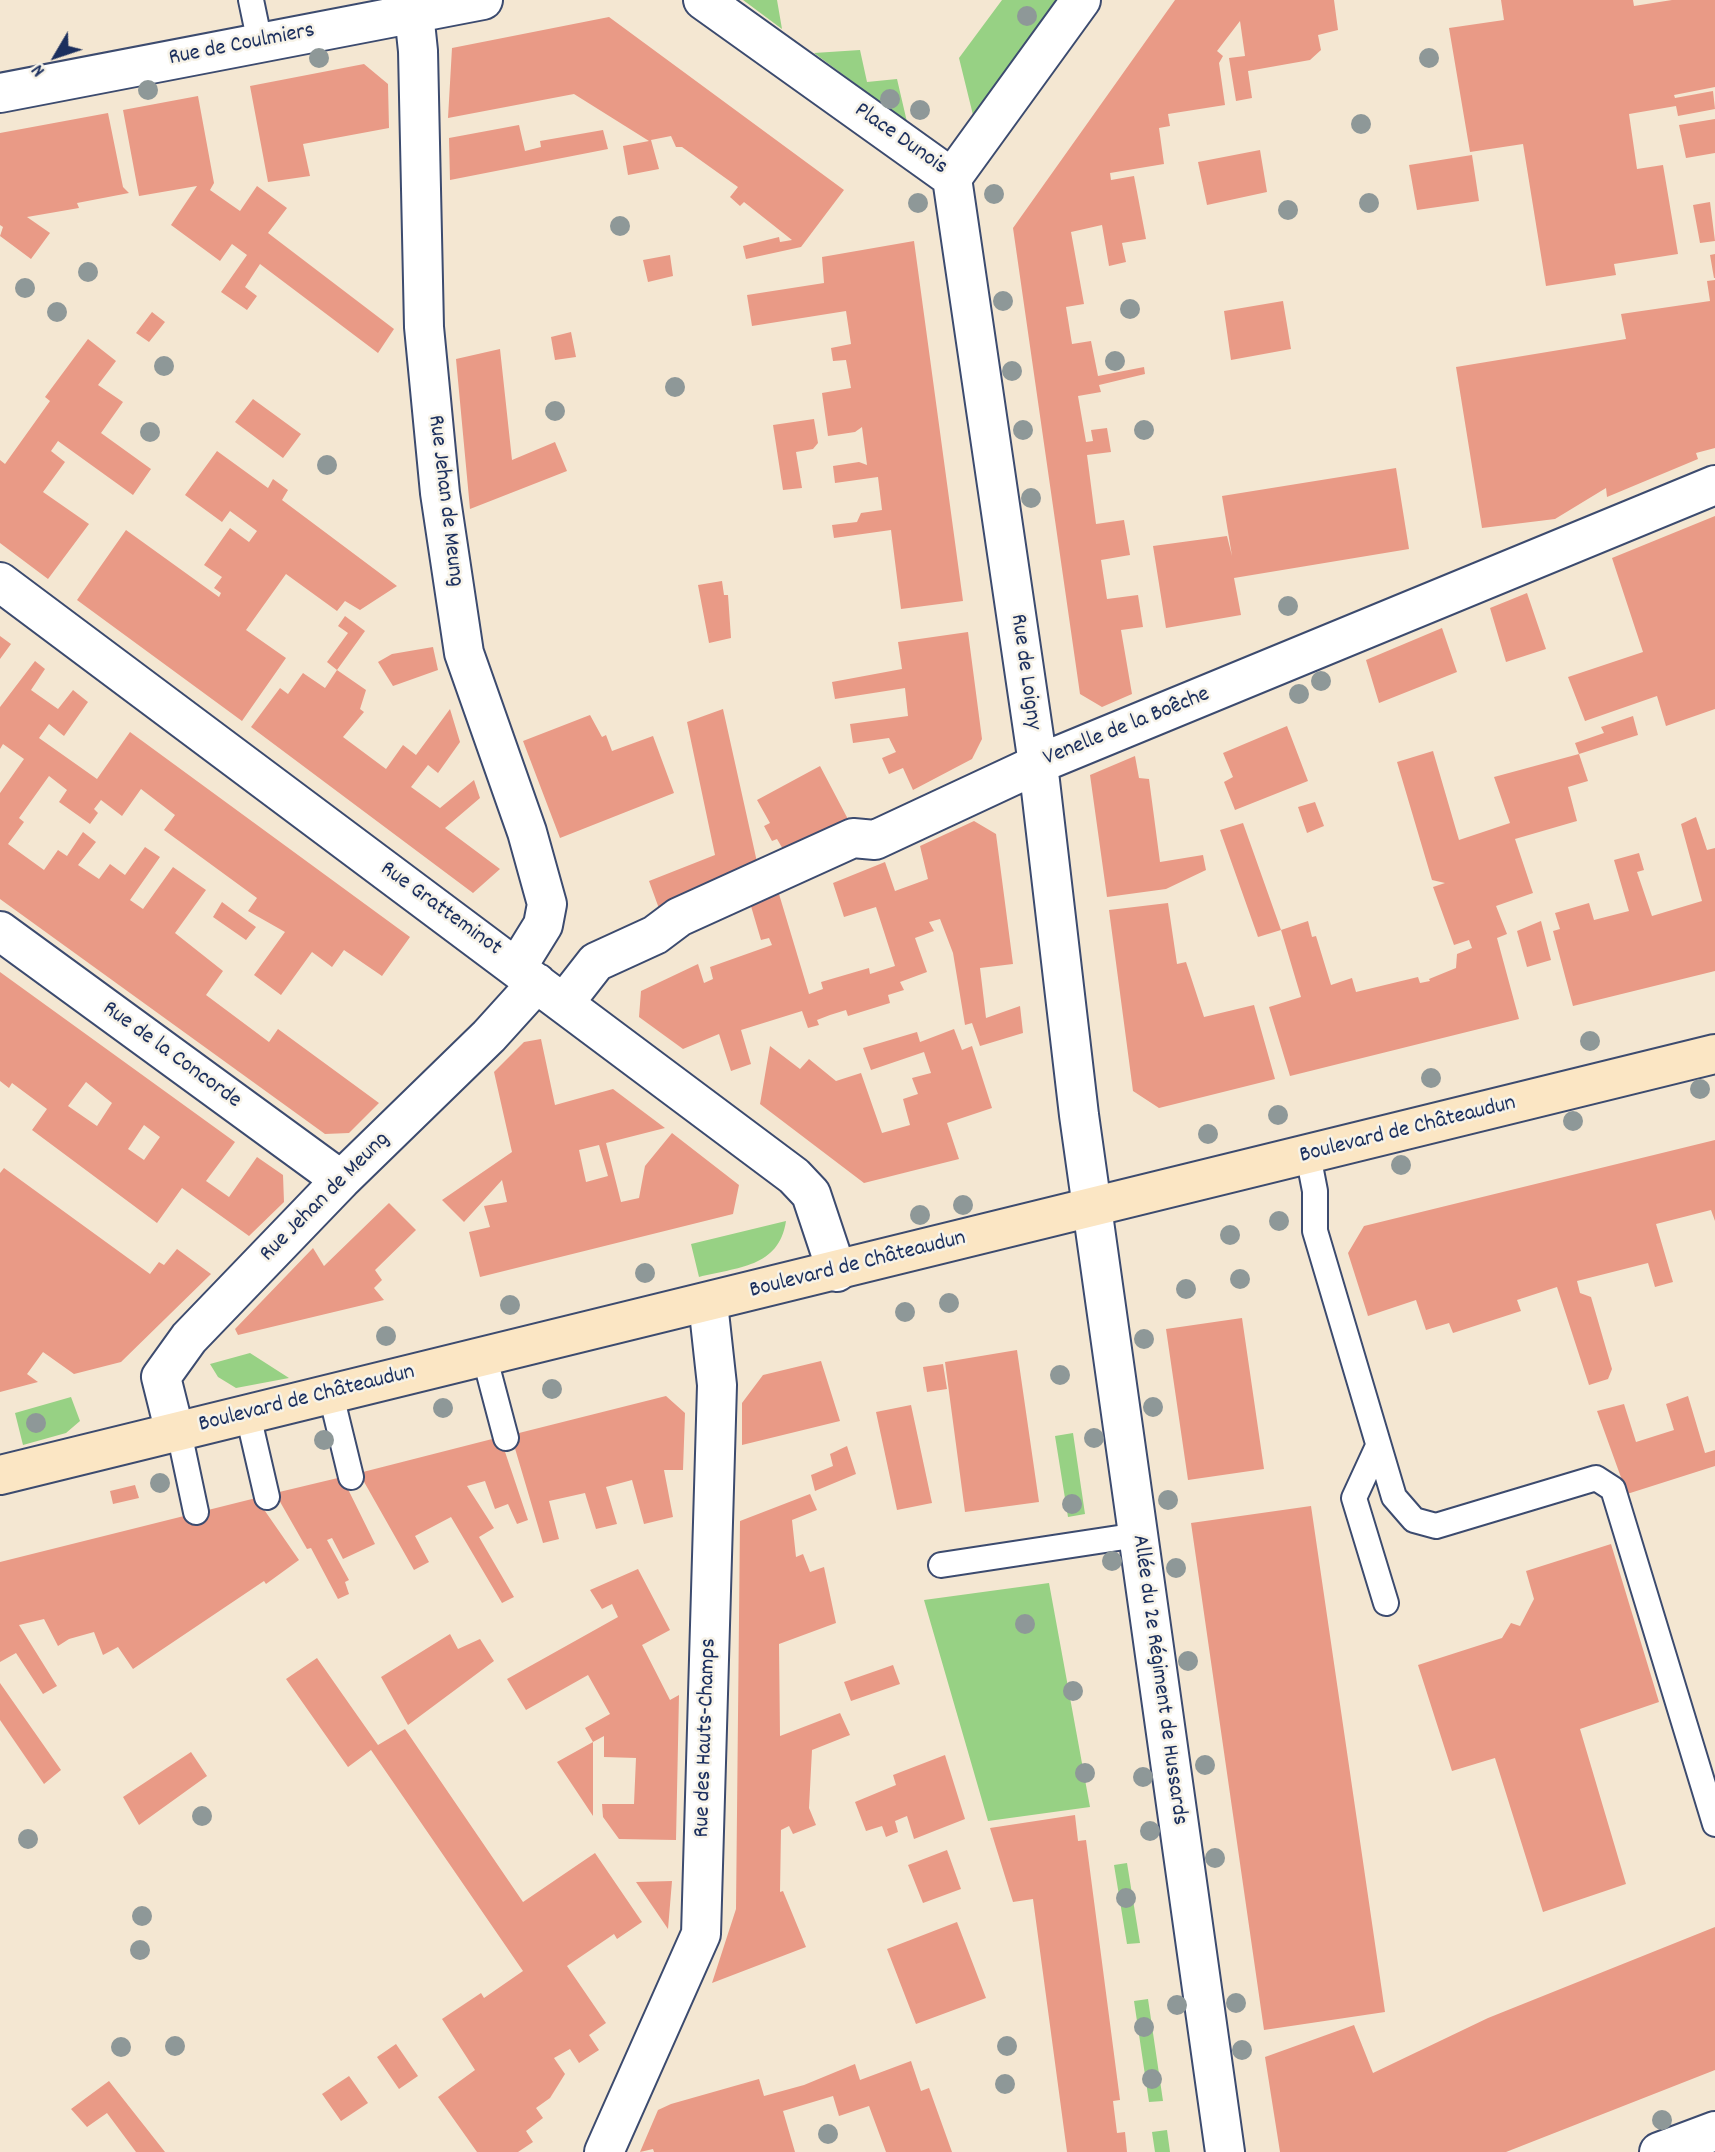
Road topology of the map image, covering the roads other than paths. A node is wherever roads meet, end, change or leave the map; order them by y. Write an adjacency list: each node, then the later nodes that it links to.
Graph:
1 (251, 0): 6 (lane)
2 (483, 0): 5 (street, Rue de Coulmiers)
3 (703, 0): 8 (street, Place Dunois)
4 (1081, 0): 8 (street, Place Dunois)
5 (414, 13): 6 (street, Rue de Coulmiers); 13 (street, Rue Jehan de Meung)
6 (260, 43): 7 (street, Rue de Coulmiers)
7 (0, 93)
8 (952, 178): 11 (street, Rue de Loigny)
9 (1715, 485): 11 (street, Venelle de la Boêche)
10 (0, 582): 13 (street, Rue Gratteminot)
11 (1038, 764): 13 (street, Venelle de la Boêche); 17 (street, Rue de Loigny)
12 (0, 931): 16 (street, Rue de la Concorde)
13 (539, 984): 16 (street, Rue Jehan de Meung); 18 (street, Rue Gratteminot)
14 (1715, 1054): 15 (main road, Boulevard de Châteaudun)
15 (1308, 1156): 17 (main road, Boulevard de Châteaudun); 25 (lane)
16 (341, 1180): 23 (street, Rue Jehan de Meung)
17 (1094, 1209): 18 (main road, Boulevard de Châteaudun); 30 (street, Allée du 2e Régiment de Hussards)
18 (837, 1272): 19 (main road, Boulevard de Châteaudun)
19 (708, 1303): 20 (main road, Boulevard de Châteaudun); 35 (street, Rue des Hauts-Champs)
20 (484, 1356): 21 (main road, Boulevard de Châteaudun); 24 (lane)
21 (331, 1395): 22 (main road, Boulevard de Châteaudun); 27 (lane)
22 (248, 1415): 23 (main road, Boulevard de Châteaudun); 28 (lane)
23 (177, 1432): 26 (main road, Boulevard de Châteaudun); 29 (lane)
24 (506, 1438)
25 (1378, 1446): 32 (lane); 33 (lane)
26 (0, 1475)
27 (351, 1477)
28 (267, 1497)
29 (196, 1512)
30 (1138, 1535): 31 (lane); 36 (street, Allée du 2e Régiment de Hussards)
31 (942, 1565)
32 (1386, 1603)
33 (1715, 1824)
34 (1715, 2131): 37 (street)
35 (604, 2152)
36 (1225, 2152)
37 (1659, 2152)

